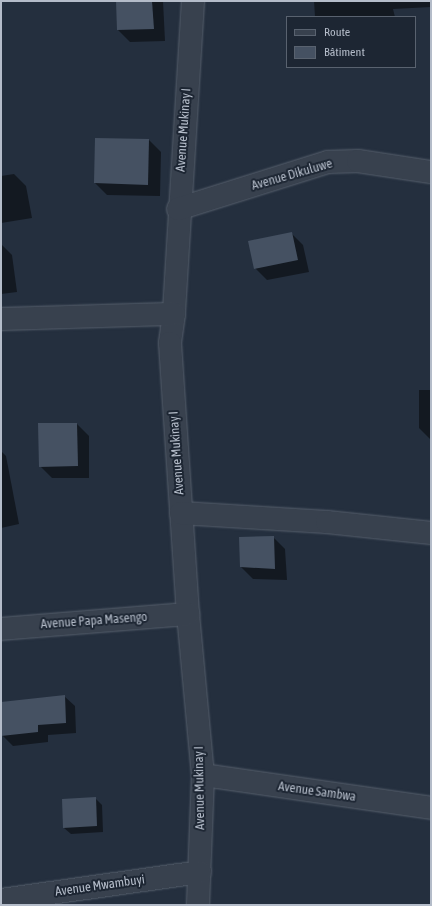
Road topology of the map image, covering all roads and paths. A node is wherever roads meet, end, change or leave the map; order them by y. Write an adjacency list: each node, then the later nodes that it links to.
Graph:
1 (193, 1): 3 (street, Avenue Mukinay I)
2 (431, 172): 3 (street, Avenue Dikuluwe)
3 (178, 209): 4 (street, Avenue Mukinay I)
4 (174, 314): 5 (street); 6 (street, Avenue Mukinay I)
5 (1, 319)
6 (181, 513): 7 (street); 8 (street, Avenue Mukinay I)
7 (431, 533)
8 (188, 614): 9 (street, Avenue Papa Masengo); 10 (street, Avenue Mukinay I)
9 (1, 629)
10 (203, 775): 11 (street, Avenue Sambwa); 12 (street, Avenue Mukinay I)
11 (431, 808)
12 (200, 872): 13 (street, Avenue Mwambuyi); 14 (street, Avenue Mukinay I)
13 (1, 900)
14 (198, 905)

